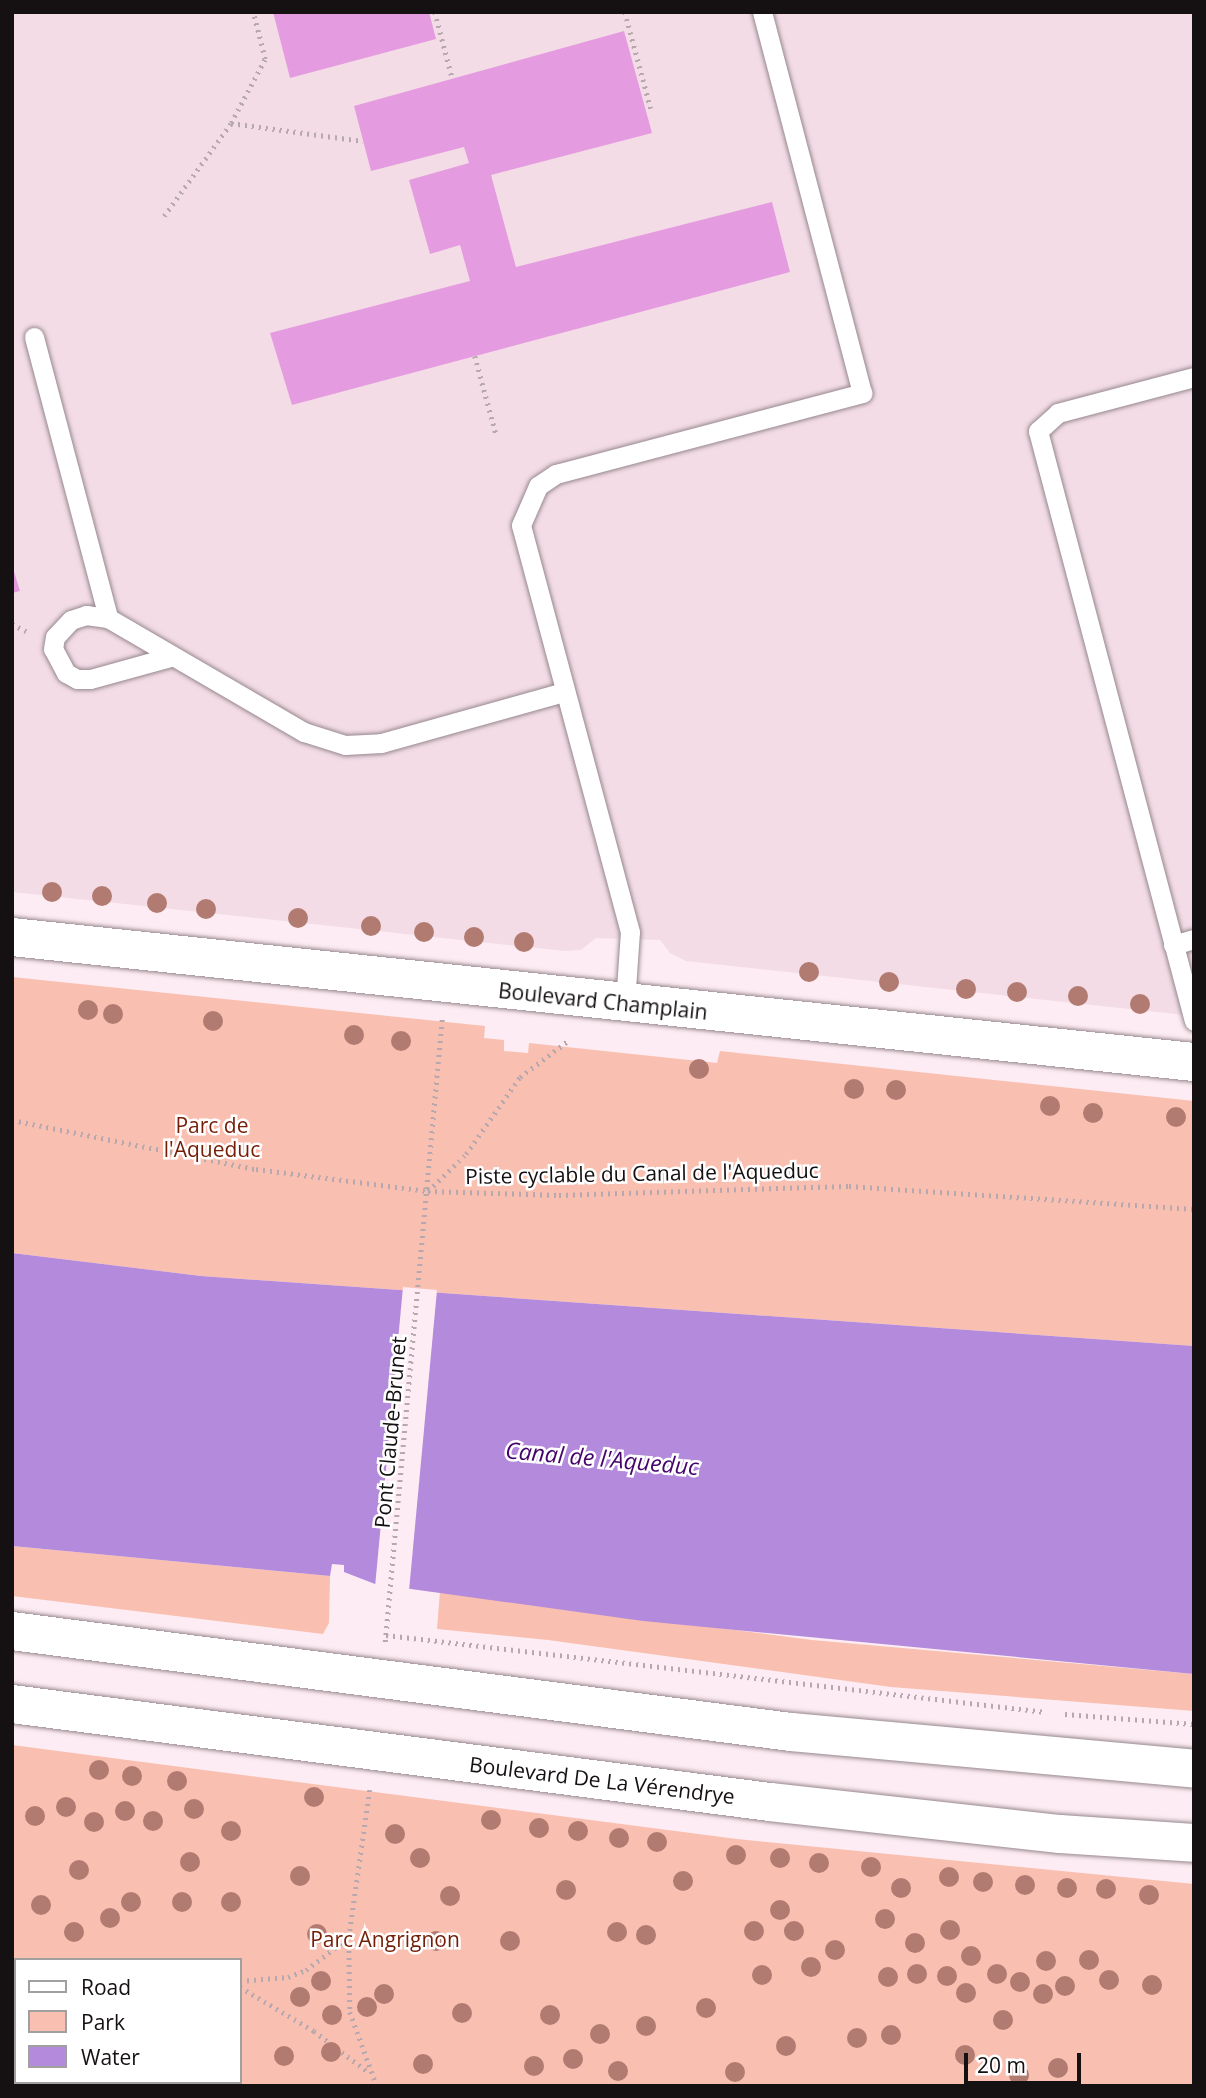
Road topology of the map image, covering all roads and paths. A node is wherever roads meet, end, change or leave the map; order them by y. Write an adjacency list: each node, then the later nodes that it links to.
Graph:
1 (253, 12): 7 (path)
2 (435, 12): 5 (path)
3 (625, 12): 6 (path)
4 (762, 12): 18 (lane)
5 (452, 77)
6 (651, 109)
7 (231, 123): 8 (path); 9 (path)
8 (363, 141)
9 (164, 216)
10 (34, 337): 14 (lane)
11 (475, 356): 13 (path)
12 (1194, 377): 21 (lane)
13 (496, 434)
14 (108, 618): 17 (lane); 17 (lane)
15 (12, 624): 16 (path)
16 (27, 632)
17 (170, 657): 18 (lane)
18 (564, 692): 23 (lane)
19 (12, 937): 22 (main road, Boulevard Champlain)
20 (1194, 939): 21 (lane)
21 (1173, 944): 24 (lane)
22 (445, 984): 23 (main road, Boulevard Champlain); 28 (path, Pont Claude-Brunet)
23 (625, 1003): 26 (main road, Boulevard Champlain)
24 (1194, 1021)
25 (569, 1040): 28 (path)
26 (1194, 1062)
27 (12, 1120): 28 (path, Piste cyclable du Canal de l'Aqueduc)
28 (428, 1191): 29 (path, Piste cyclable du Canal de l'Aqueduc); 32 (path, Pont Claude-Brunet)
29 (1194, 1209)
30 (12, 1631): 33 (main road)
31 (12, 1704): 35 (main road, Boulevard De La Vérendrye)
32 (1194, 1724)
33 (1194, 1769)
34 (370, 1791): 36 (path)
35 (1194, 1843)
36 (349, 1937): 37 (path); 39 (path)
37 (242, 1980)
38 (242, 1988): 39 (path)
39 (369, 2073): 40 (path)
40 (377, 2086)

